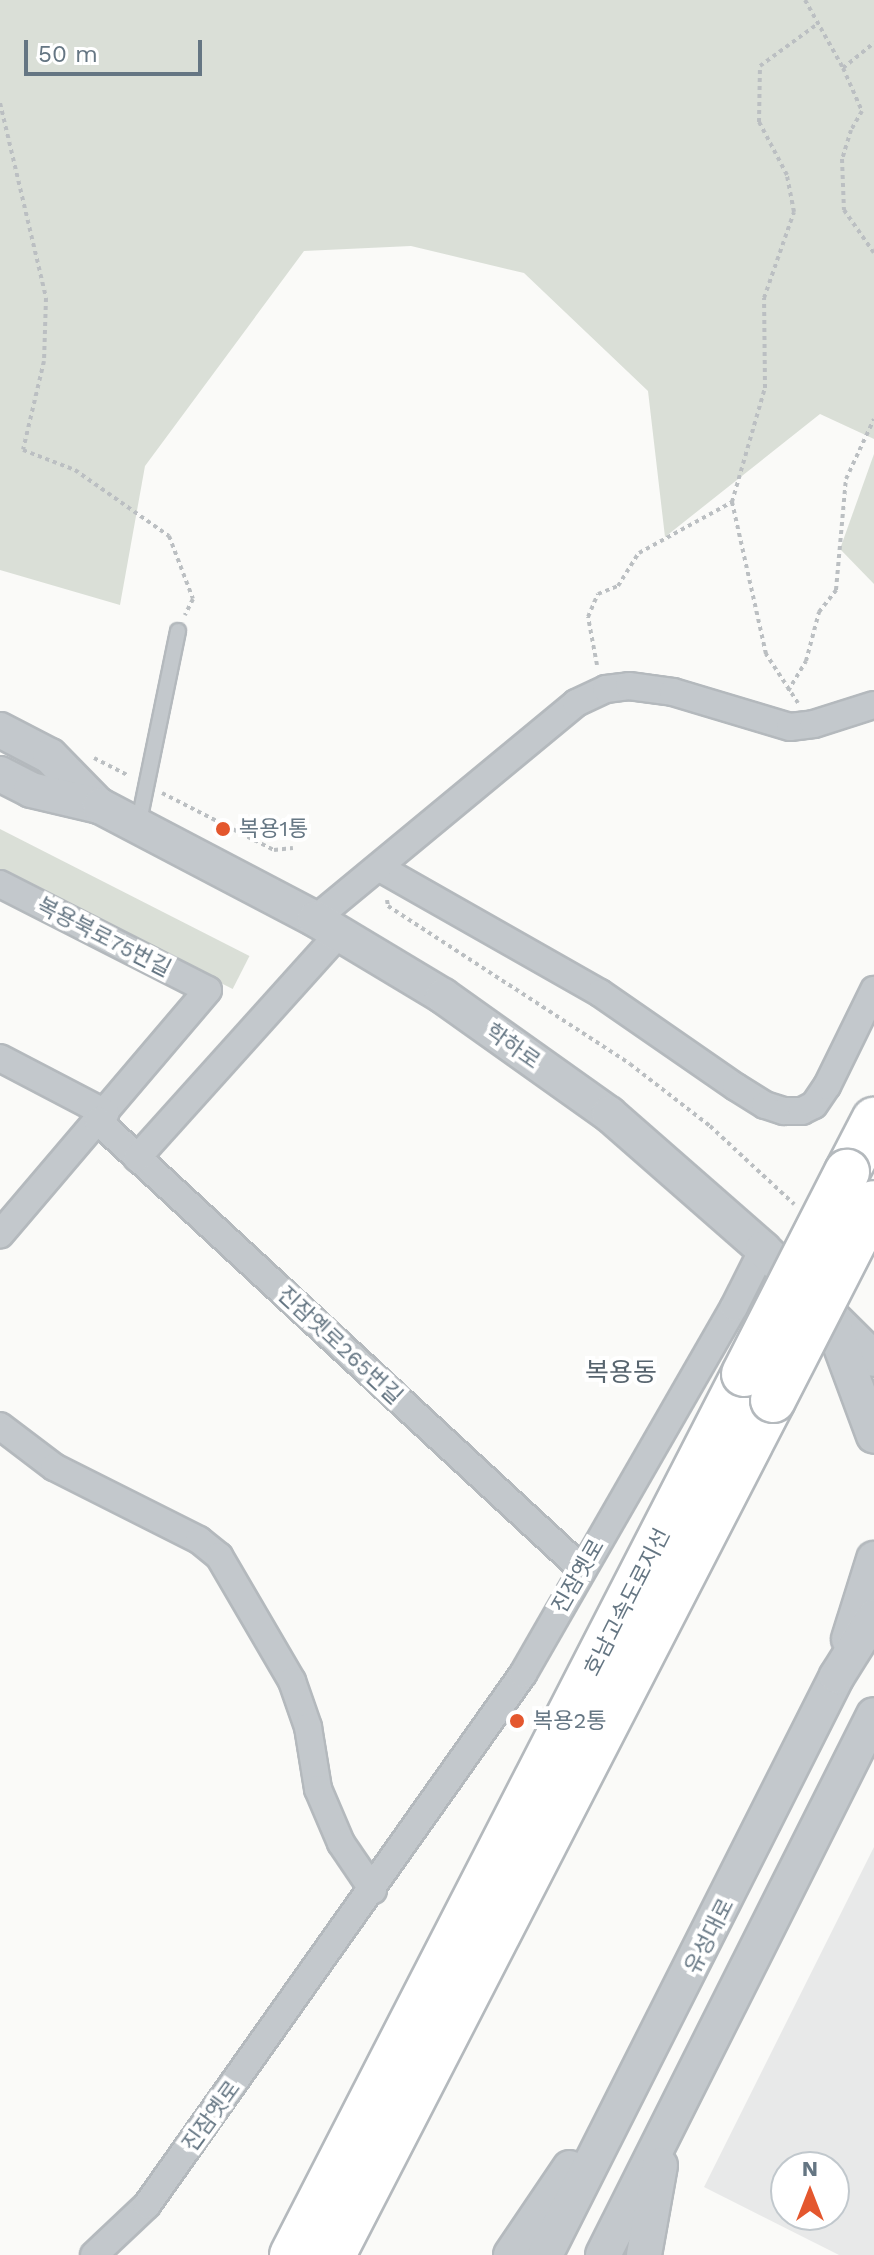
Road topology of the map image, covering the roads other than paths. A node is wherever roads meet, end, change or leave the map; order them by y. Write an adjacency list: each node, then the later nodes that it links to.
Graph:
1 (178, 631): 6 (lane)
2 (874, 705): 7 (street)
3 (0, 730): 5 (street, 학하로)
4 (0, 774): 5 (street, 학하로)
5 (100, 806): 6 (street, 학하로)
6 (138, 826): 9 (street, 학하로)
7 (383, 879): 9 (street); 10 (street)
8 (0, 884): 12 (street, 복용북로75번길)
9 (327, 926): 14 (street); 17 (street, 학하로)
10 (874, 990)
11 (0, 1058): 12 (street)
12 (102, 1117): 14 (street, 진잠옛로265번길); 16 (street)
13 (874, 1120): 15 (highway, 호남고속도로지선)
14 (137, 1158): 25 (street, 진잠옛로265번길)
15 (861, 1187): 21 (highway, 호남고속도로지선, bridge)
16 (0, 1234)
17 (763, 1249): 18 (street, 학하로); 25 (street, 진잠옛로)
18 (830, 1317): 19 (street); 20 (street, 학하로); 23 (street)
19 (874, 1326)
20 (874, 1359)
21 (758, 1387): 33 (highway, 호남고속도로지선); 34 (highway, 호남고속도로지선)
22 (0, 1426): 29 (street)
23 (874, 1436)
24 (874, 1559): 27 (street)
25 (582, 1569): 29 (street, 진잠옛로)
26 (874, 1617): 27 (street, 유성대로)
27 (837, 1676): 30 (street, 유성대로)
28 (874, 1715): 31 (street)
29 (373, 1890): 32 (street, 진잠옛로)
30 (642, 2066): 35 (street); 36 (street, 유성대로)
31 (665, 2134): 37 (street); 38 (street)
32 (94, 2255)
33 (292, 2255)
34 (333, 2255)
35 (511, 2255)
36 (545, 2255)
37 (603, 2255)
38 (644, 2255)

